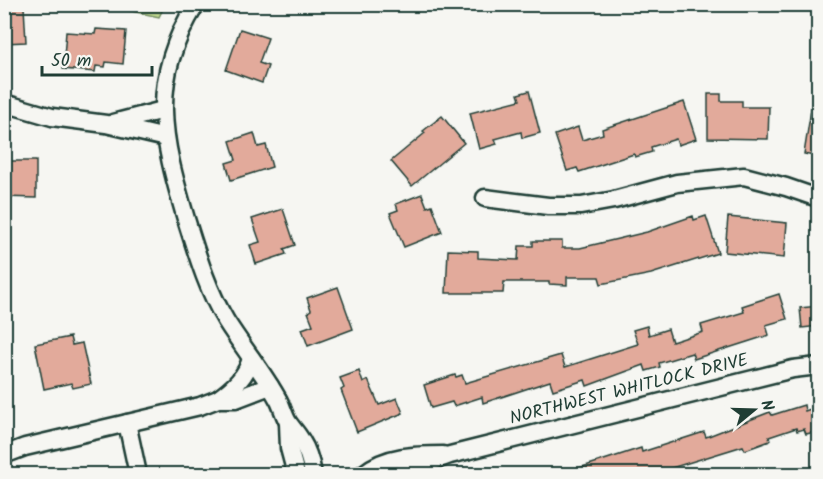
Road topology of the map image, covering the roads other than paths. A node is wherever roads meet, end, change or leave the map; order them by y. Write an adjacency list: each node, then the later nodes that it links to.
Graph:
1 (196, 4): 3 (street)
2 (4, 103): 4 (street)
3 (163, 110): 4 (street); 5 (street)
4 (106, 124): 5 (street)
5 (166, 138): 8 (street)
6 (484, 198): 7 (street)
7 (819, 198)
8 (251, 358): 10 (street); 11 (street)
9 (819, 366): 15 (street, NORTHWEST WHITLOCK DRIVE)
10 (270, 386): 11 (street); 13 (street)
11 (219, 399): 12 (street)
12 (127, 423): 14 (street); 16 (street)
13 (288, 423): 17 (street); 18 (street)
14 (4, 455)
15 (450, 455): 19 (street, NORTHWEST WHITLOCK DRIVE); 20 (street, NORTHWEST WHITLOCK DRIVE)
16 (138, 474)
17 (296, 474)
18 (313, 474)
19 (363, 474)
20 (399, 474)

